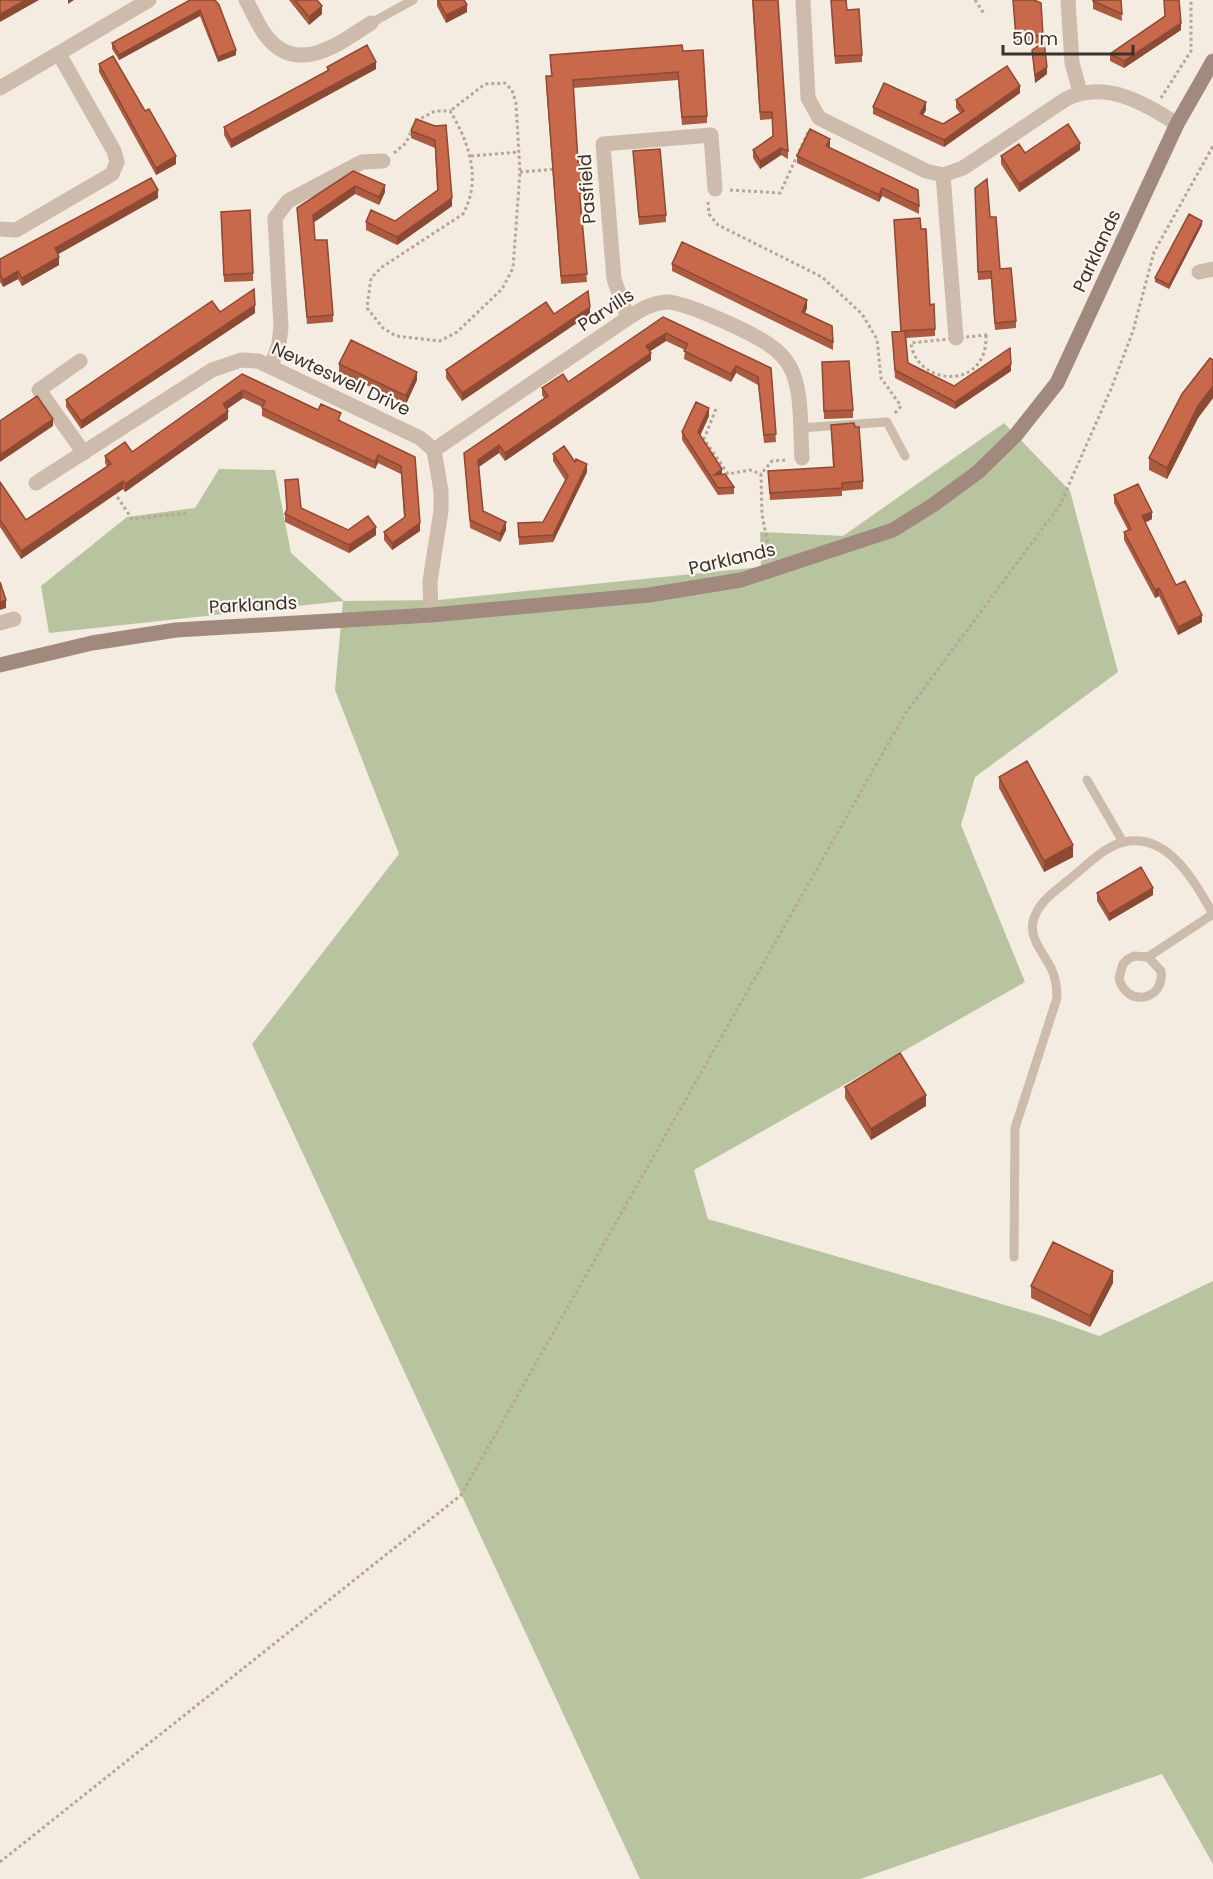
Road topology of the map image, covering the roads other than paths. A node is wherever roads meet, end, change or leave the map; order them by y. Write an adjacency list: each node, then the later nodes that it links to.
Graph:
1 (149, 0): 7 (street)
2 (246, 0): 6 (street)
3 (413, 0): 6 (lane)
4 (804, 0): 13 (street)
5 (1068, 0): 10 (street)
6 (371, 23)
7 (59, 54): 9 (street); 15 (street)
8 (1213, 61): 11 (street, Parklands)
9 (0, 88)
10 (1080, 92): 11 (street); 13 (street)
11 (1177, 124): 26 (street, Parklands)
12 (383, 161): 19 (street)
13 (943, 176): 17 (street)
14 (715, 189): 16 (street, Pasfield)
15 (0, 229)
16 (628, 318): 20 (street, Parvills); 21 (street, Parvills)
17 (956, 338)
18 (80, 361): 22 (street)
19 (271, 366): 21 (street, Newteswell Drive); 22 (street, Newteswell Drive)
20 (800, 428): 23 (lane); 24 (street, Parvills)
21 (434, 450): 26 (street)
22 (84, 453): 25 (street, Newteswell Drive)
23 (905, 456)
24 (802, 459)
25 (36, 483)
26 (431, 615): 27 (street, Parklands)
27 (0, 665)
28 (1087, 780): 29 (lane)
29 (1123, 842): 30 (lane); 32 (lane)
30 (1213, 914): 31 (lane)
31 (1148, 957): 31 (lane)
32 (1014, 1257)

